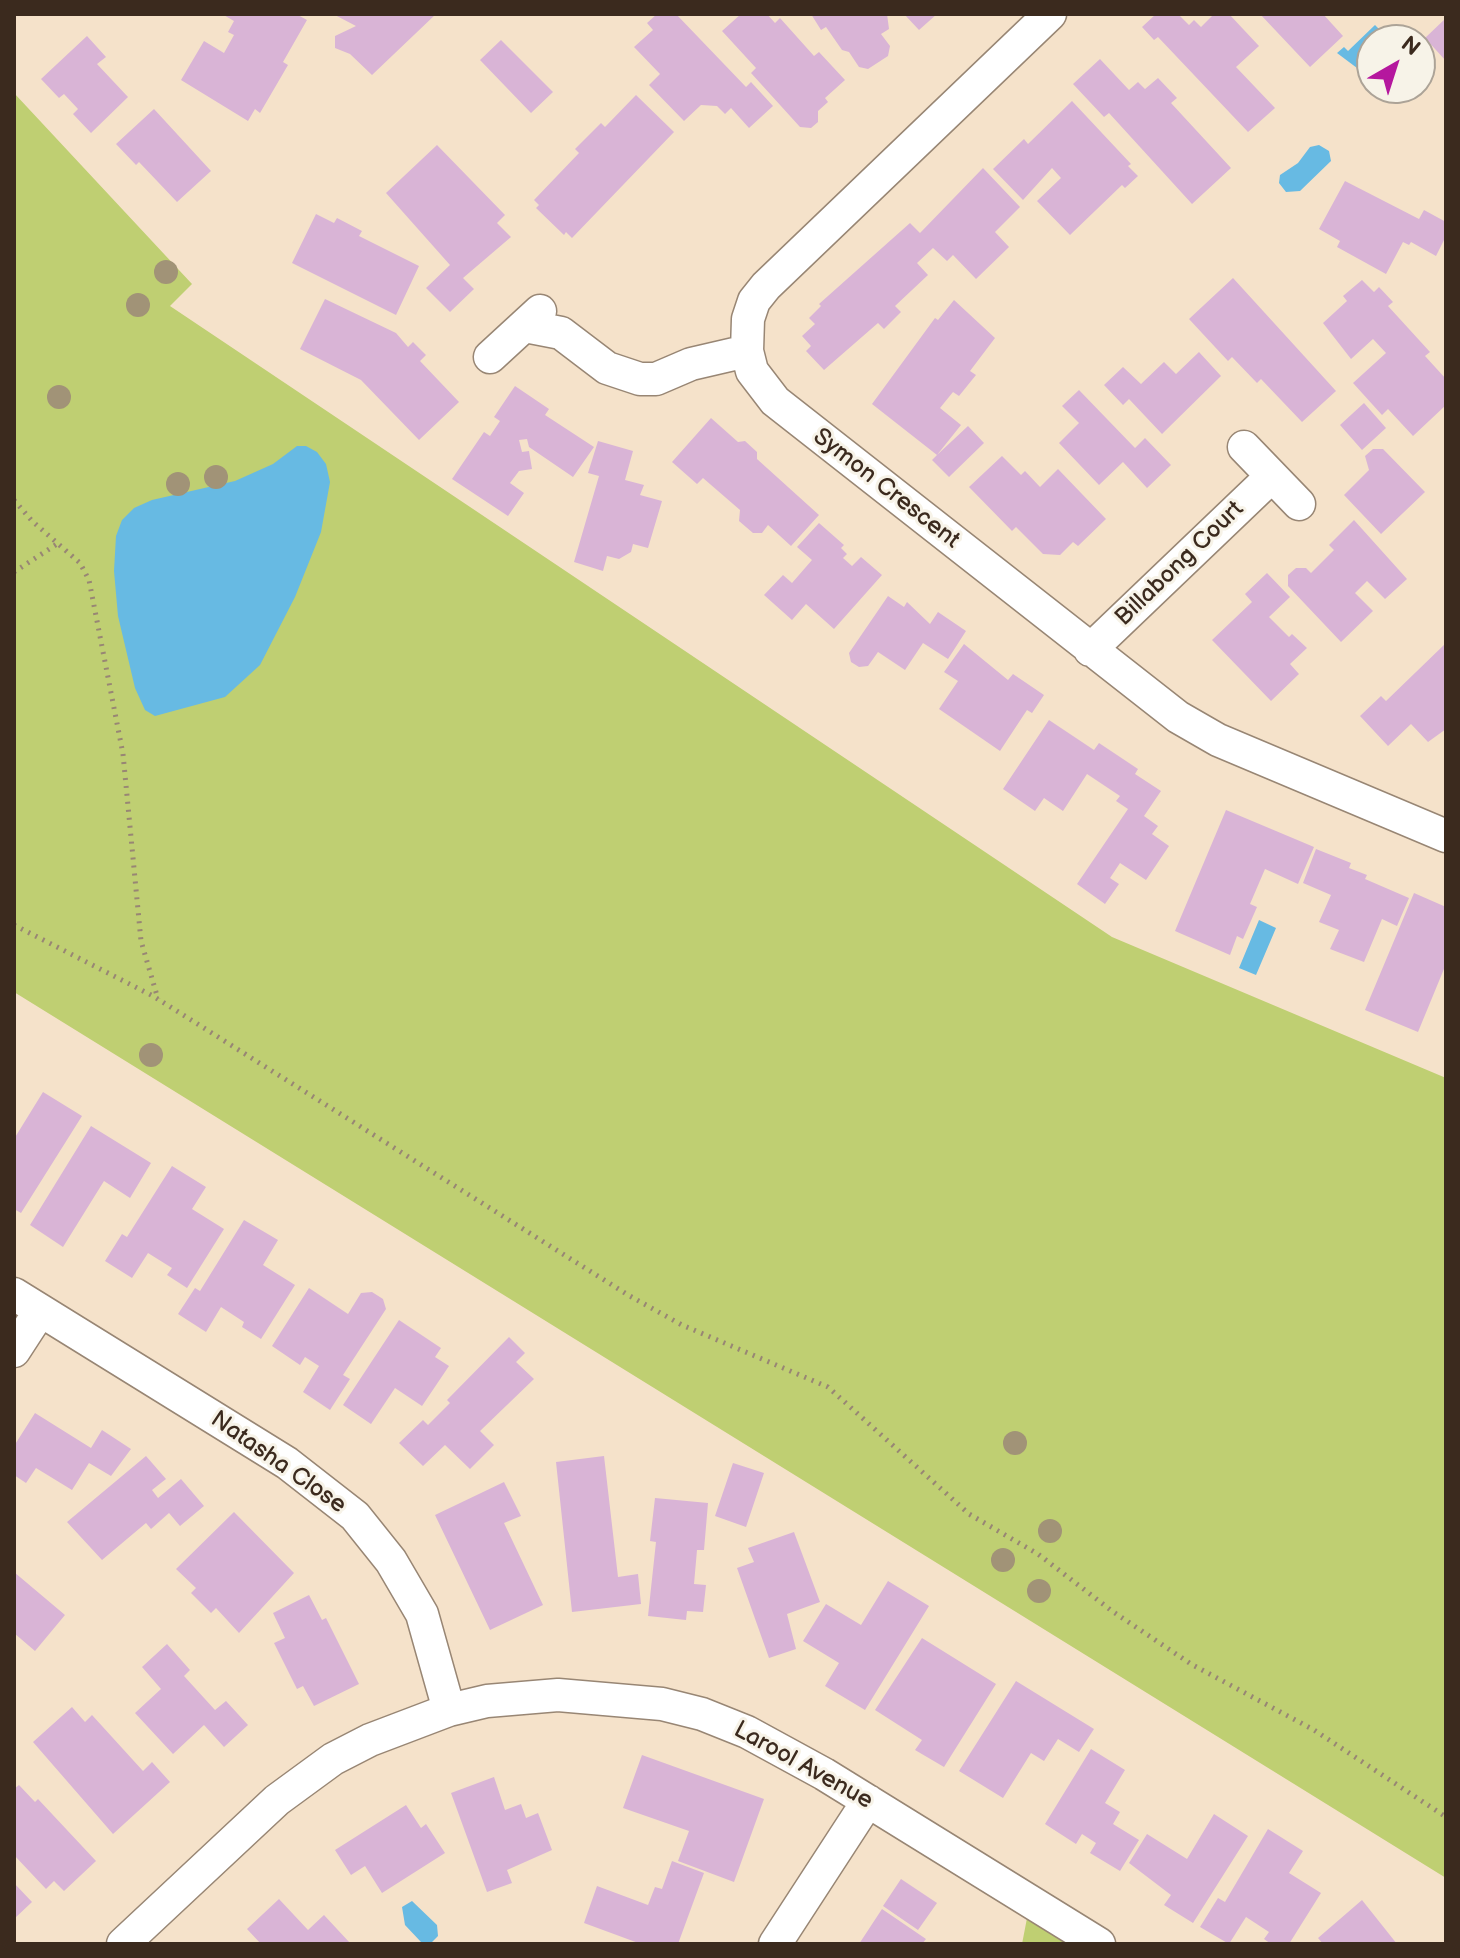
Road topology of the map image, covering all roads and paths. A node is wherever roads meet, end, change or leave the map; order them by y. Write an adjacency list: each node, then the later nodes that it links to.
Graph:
1 (1050, 14): 2 (street)
2 (747, 351): 3 (street); 10 (street, Symon Crescent)
3 (490, 357)
4 (1244, 447): 5 (street)
5 (1271, 477): 7 (street); 10 (street, Billabong Court)
6 (14, 500): 8 (path)
7 (1299, 504)
8 (57, 543): 9 (path); 13 (path)
9 (14, 572)
10 (1090, 650): 11 (street, Symon Crescent)
11 (1446, 836)
12 (14, 925): 13 (path)
13 (158, 999): 18 (path)
14 (27, 1303): 15 (street); 16 (street, Natasha Close)
15 (14, 1351)
16 (449, 1710): 17 (street, Larool Avenue); 19 (street, Larool Avenue)
17 (868, 1801): 20 (street); 21 (street, Larool Avenue)
18 (1446, 1817)
19 (123, 1944)
20 (775, 1944)
21 (1099, 1944)

